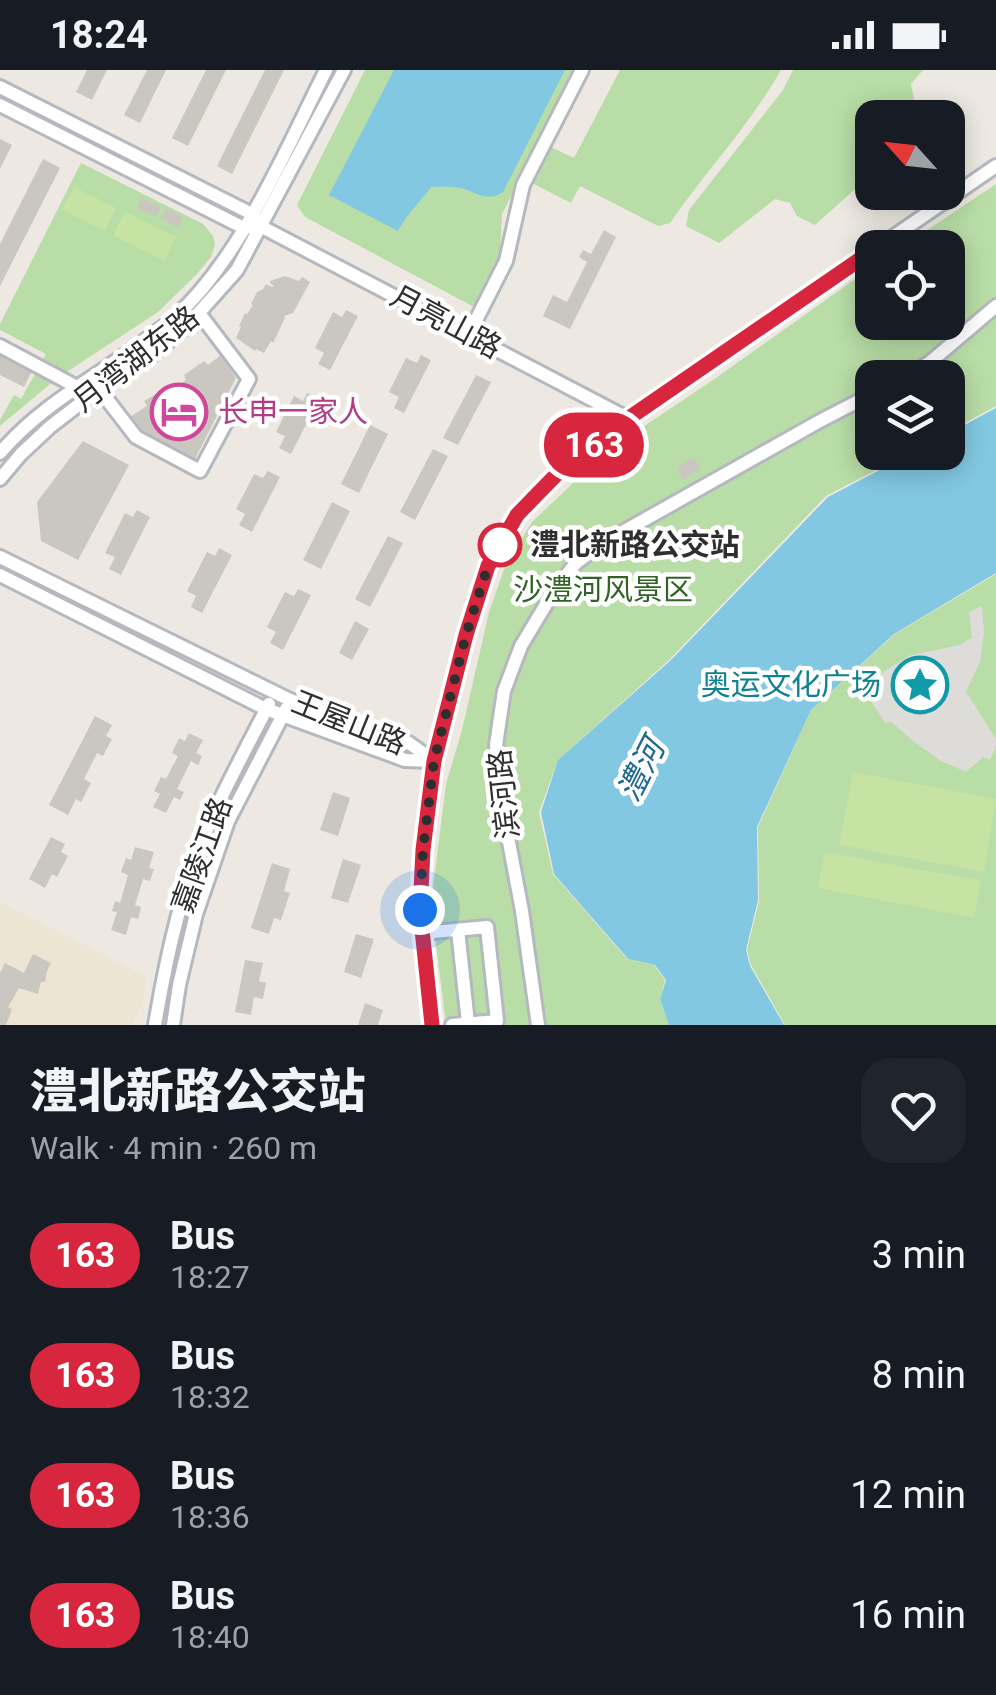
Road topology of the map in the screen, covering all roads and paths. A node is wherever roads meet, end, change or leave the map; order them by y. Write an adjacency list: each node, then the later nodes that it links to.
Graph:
1 (326, 70): 7 (street, 月湾湖东路)
2 (344, 70): 8 (street, 月湾湖东路)
3 (582, 70): 14 (street)
4 (0, 87): 7 (street, 月亮山路)
5 (0, 105): 9 (street)
6 (996, 166): 10 (street)
7 (252, 214): 8 (street, 月亮山路); 9 (street, 月湾湖东路)
8 (262, 227): 9 (street); 13 (street, 月湾湖东路); 14 (street, 月亮山路)
9 (244, 228): 17 (street, 月湾湖东路)
10 (903, 230)
11 (855, 263): 20 (street)
12 (996, 306): 16 (street)
13 (199, 313): 18 (street, 月湾湖东路); 18 (street)
14 (469, 334): 20 (street, 月亮山路)
15 (0, 346): 17 (street)
16 (931, 360)
17 (77, 387): 21 (street, 月湾湖东路)
18 (99, 389): 22 (street, 月湾湖东路)
19 (855, 403): 37 (street, 滨河路)
20 (629, 418): 29 (street)
21 (0, 453)
22 (0, 479)
23 (0, 557): 25 (street, 王屋山路)
24 (0, 575): 27 (street, 王屋山路)
25 (274, 693): 26 (street, 王屋山路); 27 (street, 嘉陵江路)
26 (290, 700): 28 (street, 嘉陵江路); 29 (street, 王屋山路)
27 (266, 710): 28 (street, 王屋山路); 33 (street, 嘉陵江路)
28 (282, 716): 29 (street, 王屋山路); 34 (street, 嘉陵江路)
29 (434, 761): 31 (street)
30 (458, 930): 31 (street); 32 (street); 32 (street)
31 (422, 934): 35 (street)
32 (468, 1024): 36 (street)
33 (155, 1025)
34 (173, 1025)
35 (432, 1025)
36 (452, 1025)
37 (538, 1025)

